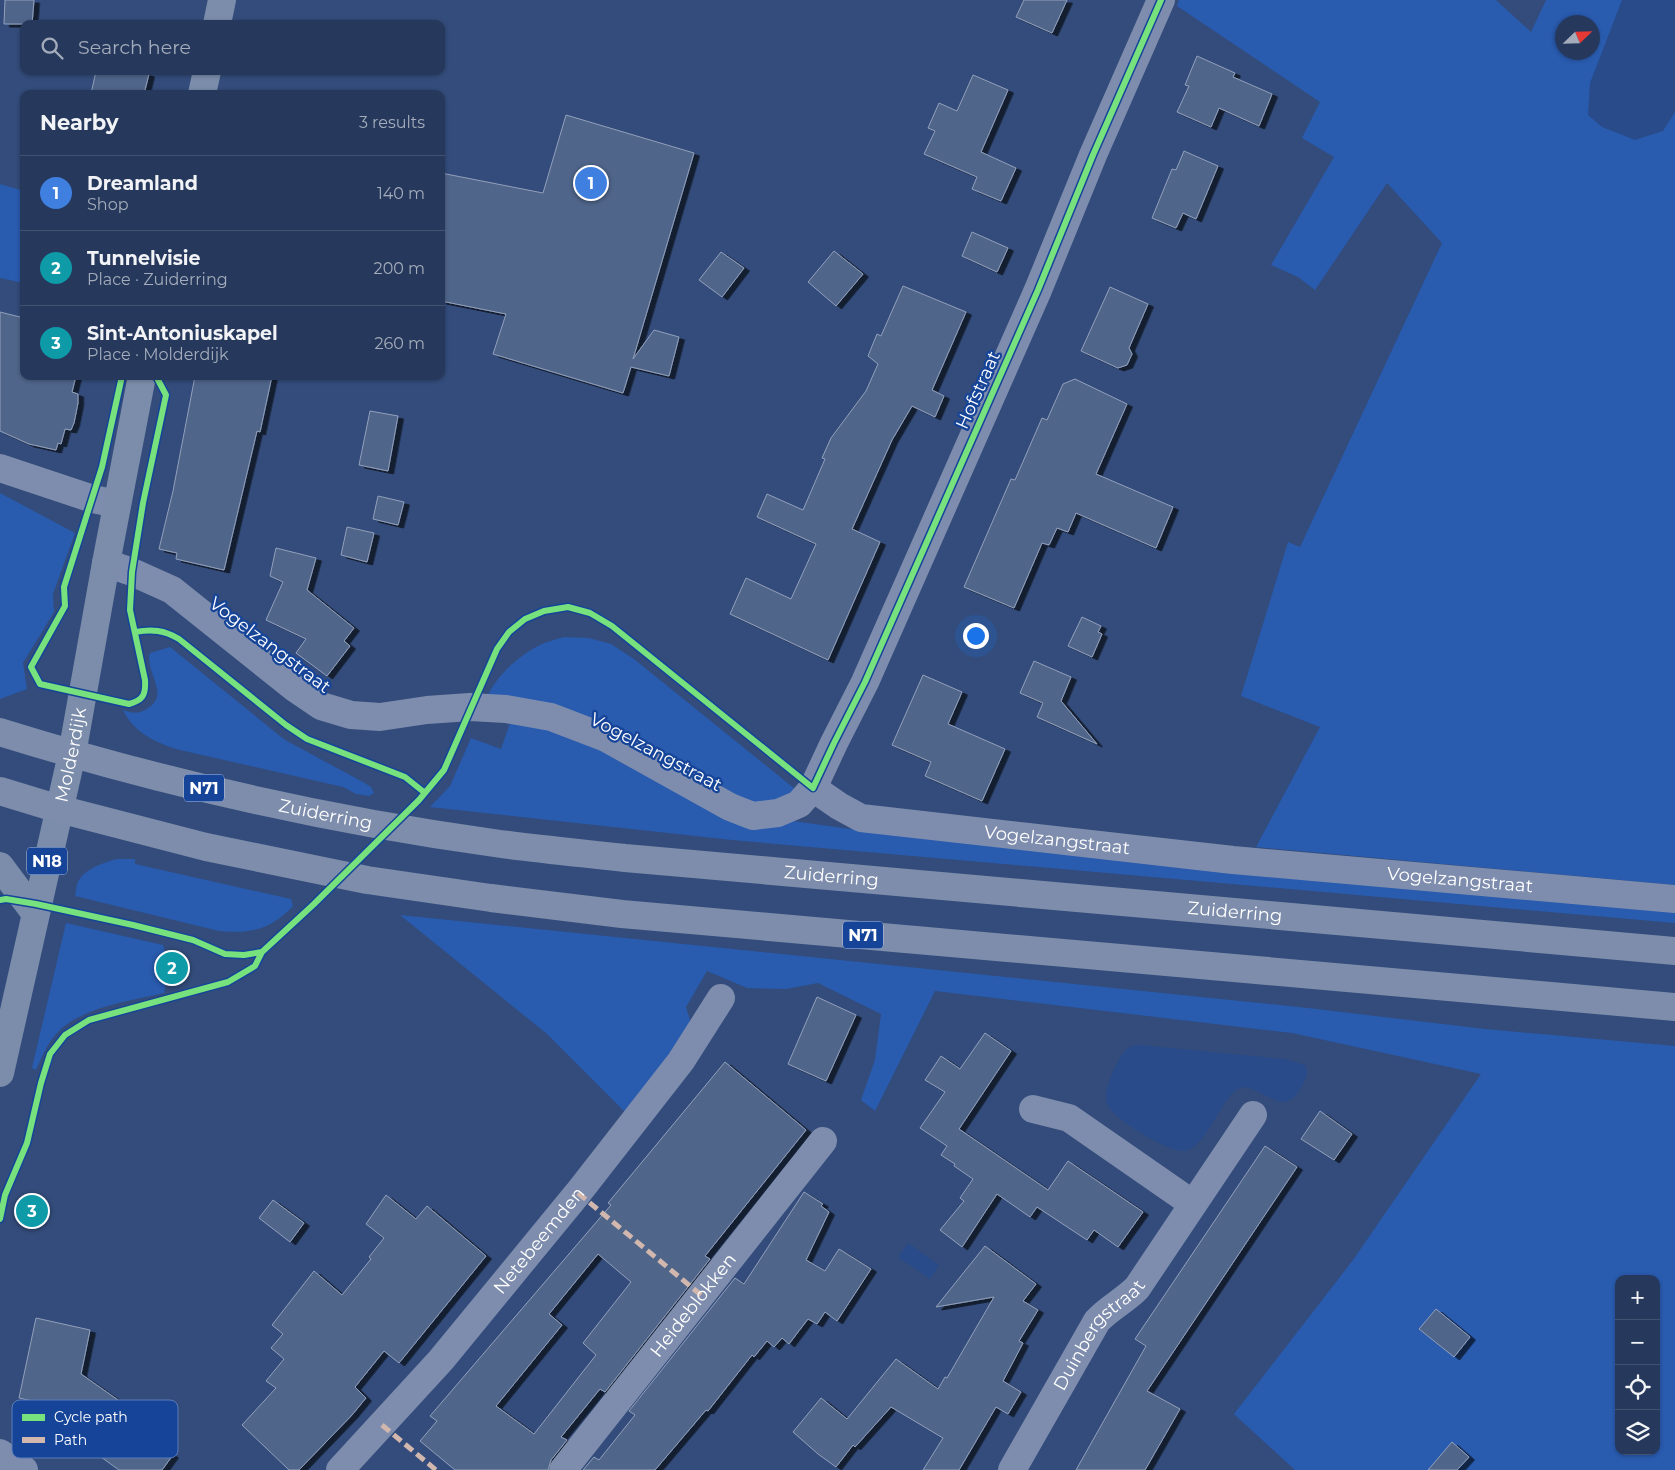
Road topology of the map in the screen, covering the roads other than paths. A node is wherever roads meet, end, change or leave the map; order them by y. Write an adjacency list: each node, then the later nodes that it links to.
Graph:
1 (222, 0): 3 (main road)
2 (1161, 0): 12 (street, Hofstraat)
3 (218, 20)
4 (206, 75): 5 (main road)
5 (203, 90)
6 (141, 380): 8 (main road, Molderdijk)
7 (0, 468): 8 (street)
8 (117, 504): 9 (main road, Molderdijk)
9 (106, 563): 11 (main road, Molderdijk); 12 (street, Vogelzangstraat)
10 (0, 732): 11 (highway, Zuiderring / N71)
11 (72, 754): 14 (main road, Molderdijk / N18); 18 (highway, Zuiderring / N71)
12 (813, 788): 16 (street, Vogelzangstraat)
13 (0, 791): 14 (highway, N71)
14 (59, 809): 17 (main road, Molderdijk / N18); 20 (highway, N71)
15 (0, 866): 17 (main road)
16 (1675, 899)
17 (35, 913): 21 (main road, Molderdijk / N18)
18 (1675, 951)
19 (721, 998): 28 (street, Netebeemden)
20 (1675, 1007)
21 (0, 1073)
22 (1033, 1109): 25 (street)
23 (1252, 1115): 25 (street, Duinbergstraat)
24 (823, 1141): 29 (street, Heideblokken)
25 (1193, 1204): 30 (street, Duinbergstraat)
26 (0, 1453): 27 (street)
27 (24, 1470)
28 (340, 1470)
29 (563, 1470)
30 (1012, 1470)

